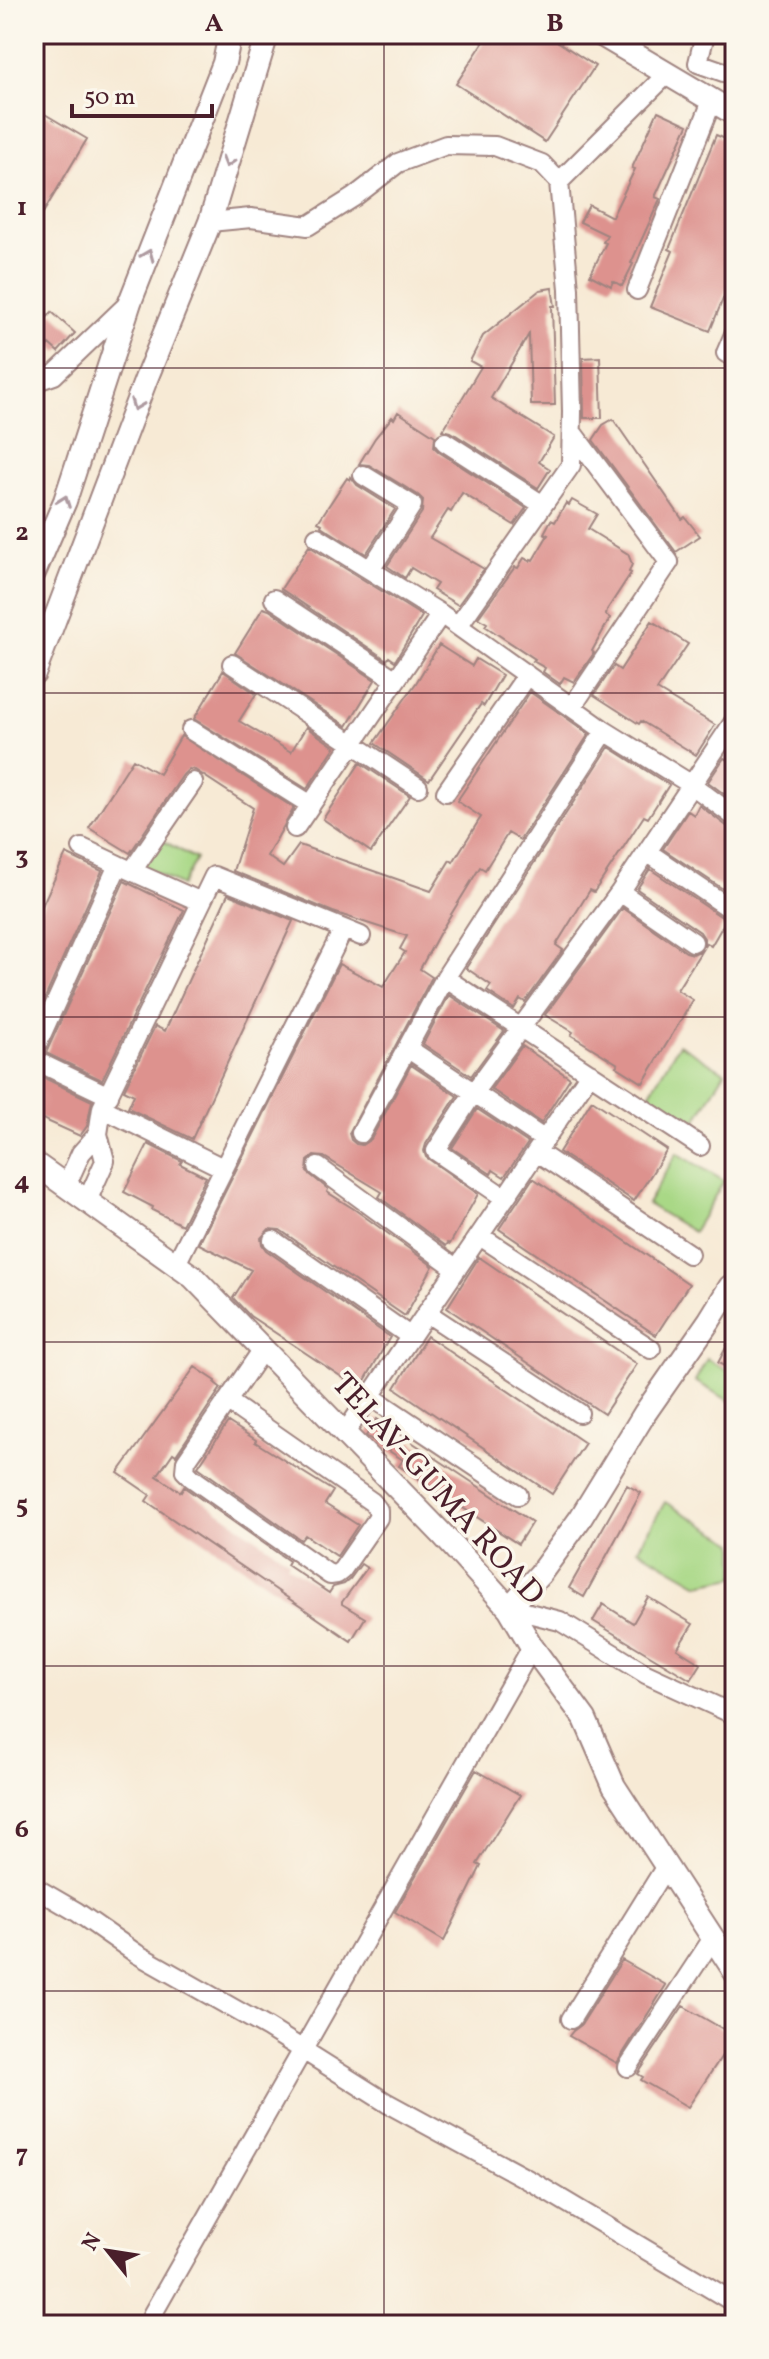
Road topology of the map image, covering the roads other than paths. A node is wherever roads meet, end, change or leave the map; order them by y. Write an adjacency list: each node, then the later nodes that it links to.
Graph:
1 (230, 34): 12 (street, one-way to 1)
2 (267, 34): 10 (street, one-way to 10)
3 (600, 34): 5 (street)
4 (705, 34): 6 (street)
5 (667, 74): 7 (street); 9 (street)
6 (735, 76)
7 (712, 101): 8 (street); 11 (street)
8 (735, 114)
9 (559, 182): 10 (street); 16 (street)
10 (210, 222): 27 (street, one-way to 27)
11 (637, 290)
12 (130, 302): 15 (street); 22 (street, one-way to 12)
13 (735, 332): 14 (street)
14 (735, 358)
15 (34, 382)
16 (572, 432): 19 (street); 30 (street)
17 (445, 442): 19 (street)
18 (363, 475): 21 (street)
19 (543, 505): 25 (street)
20 (317, 537): 21 (street)
21 (370, 570): 24 (street)
22 (34, 573)
23 (274, 599): 29 (street)
24 (441, 614): 25 (street); 29 (street)
25 (458, 626): 28 (street)
26 (232, 664): 34 (street)
27 (34, 674)
28 (527, 675): 30 (street); 38 (street)
29 (396, 680): 34 (street)
30 (572, 707): 33 (street)
31 (735, 720): 36 (street)
32 (191, 730): 39 (street)
33 (605, 731): 36 (street); 49 (street)
34 (353, 743): 37 (street); 39 (street)
35 (193, 782): 44 (street)
36 (692, 785): 40 (street); 43 (street)
37 (418, 787)
38 (446, 792)
39 (311, 805): 41 (street)
40 (735, 817)
41 (295, 828)
42 (82, 848): 44 (street)
43 (647, 852): 45 (street); 47 (street)
44 (125, 868): 46 (street); 52 (street)
45 (620, 892): 48 (street); 50 (street)
46 (201, 902): 56 (street); 63 (street)
47 (731, 909)
48 (693, 942)
49 (445, 978): 50 (street); 51 (street)
50 (522, 1028): 54 (street); 55 (street)
51 (407, 1048): 55 (street); 57 (street)
52 (34, 1051)
53 (34, 1060): 56 (street)
54 (590, 1073): 59 (street); 60 (street)
55 (474, 1092): 59 (street); 65 (street)
56 (106, 1102): 58 (street); 63 (street)
57 (361, 1133)
58 (98, 1134): 64 (street); 66 (street)
59 (541, 1146): 65 (street); 69 (street)
60 (700, 1146)
61 (34, 1163): 64 (street, TELAV-GUMA ROAD)
62 (318, 1167): 71 (street)
63 (223, 1168): 70 (street)
64 (66, 1186): 66 (street, TELAV-GUMA ROAD)
65 (505, 1198): 67 (street)
66 (87, 1201): 70 (street, TELAV-GUMA ROAD)
67 (480, 1236): 71 (street); 76 (street)
68 (273, 1240): 74 (street)
69 (689, 1254)
70 (176, 1264): 75 (street, TELAV-GUMA ROAD)
71 (457, 1269): 73 (street)
72 (735, 1284): 82 (street)
73 (427, 1313): 74 (street); 79 (street)
74 (411, 1337): 77 (street)
75 (263, 1349): 78 (street); 80 (street, TELAV-GUMA ROAD)
76 (651, 1349)
77 (370, 1396): 80 (street); 81 (street)
78 (227, 1401): 78 (street)
79 (579, 1413)
80 (345, 1433): 82 (street, TELAV-GUMA ROAD)
81 (518, 1495)
82 (509, 1608): 83 (street, TELAV-GUMA ROAD); 84 (street)
83 (532, 1647): 85 (street, TELAV-GUMA ROAD); 90 (street)
84 (735, 1715)
85 (666, 1866): 87 (street, TELAV-GUMA ROAD); 89 (street)
86 (34, 1887): 90 (street)
87 (713, 1938): 88 (street, TELAV-GUMA ROAD); 91 (street)
88 (735, 1972)
89 (571, 2019)
90 (304, 2051): 92 (street); 93 (street)
91 (628, 2067)
92 (735, 2303)
93 (152, 2315)

